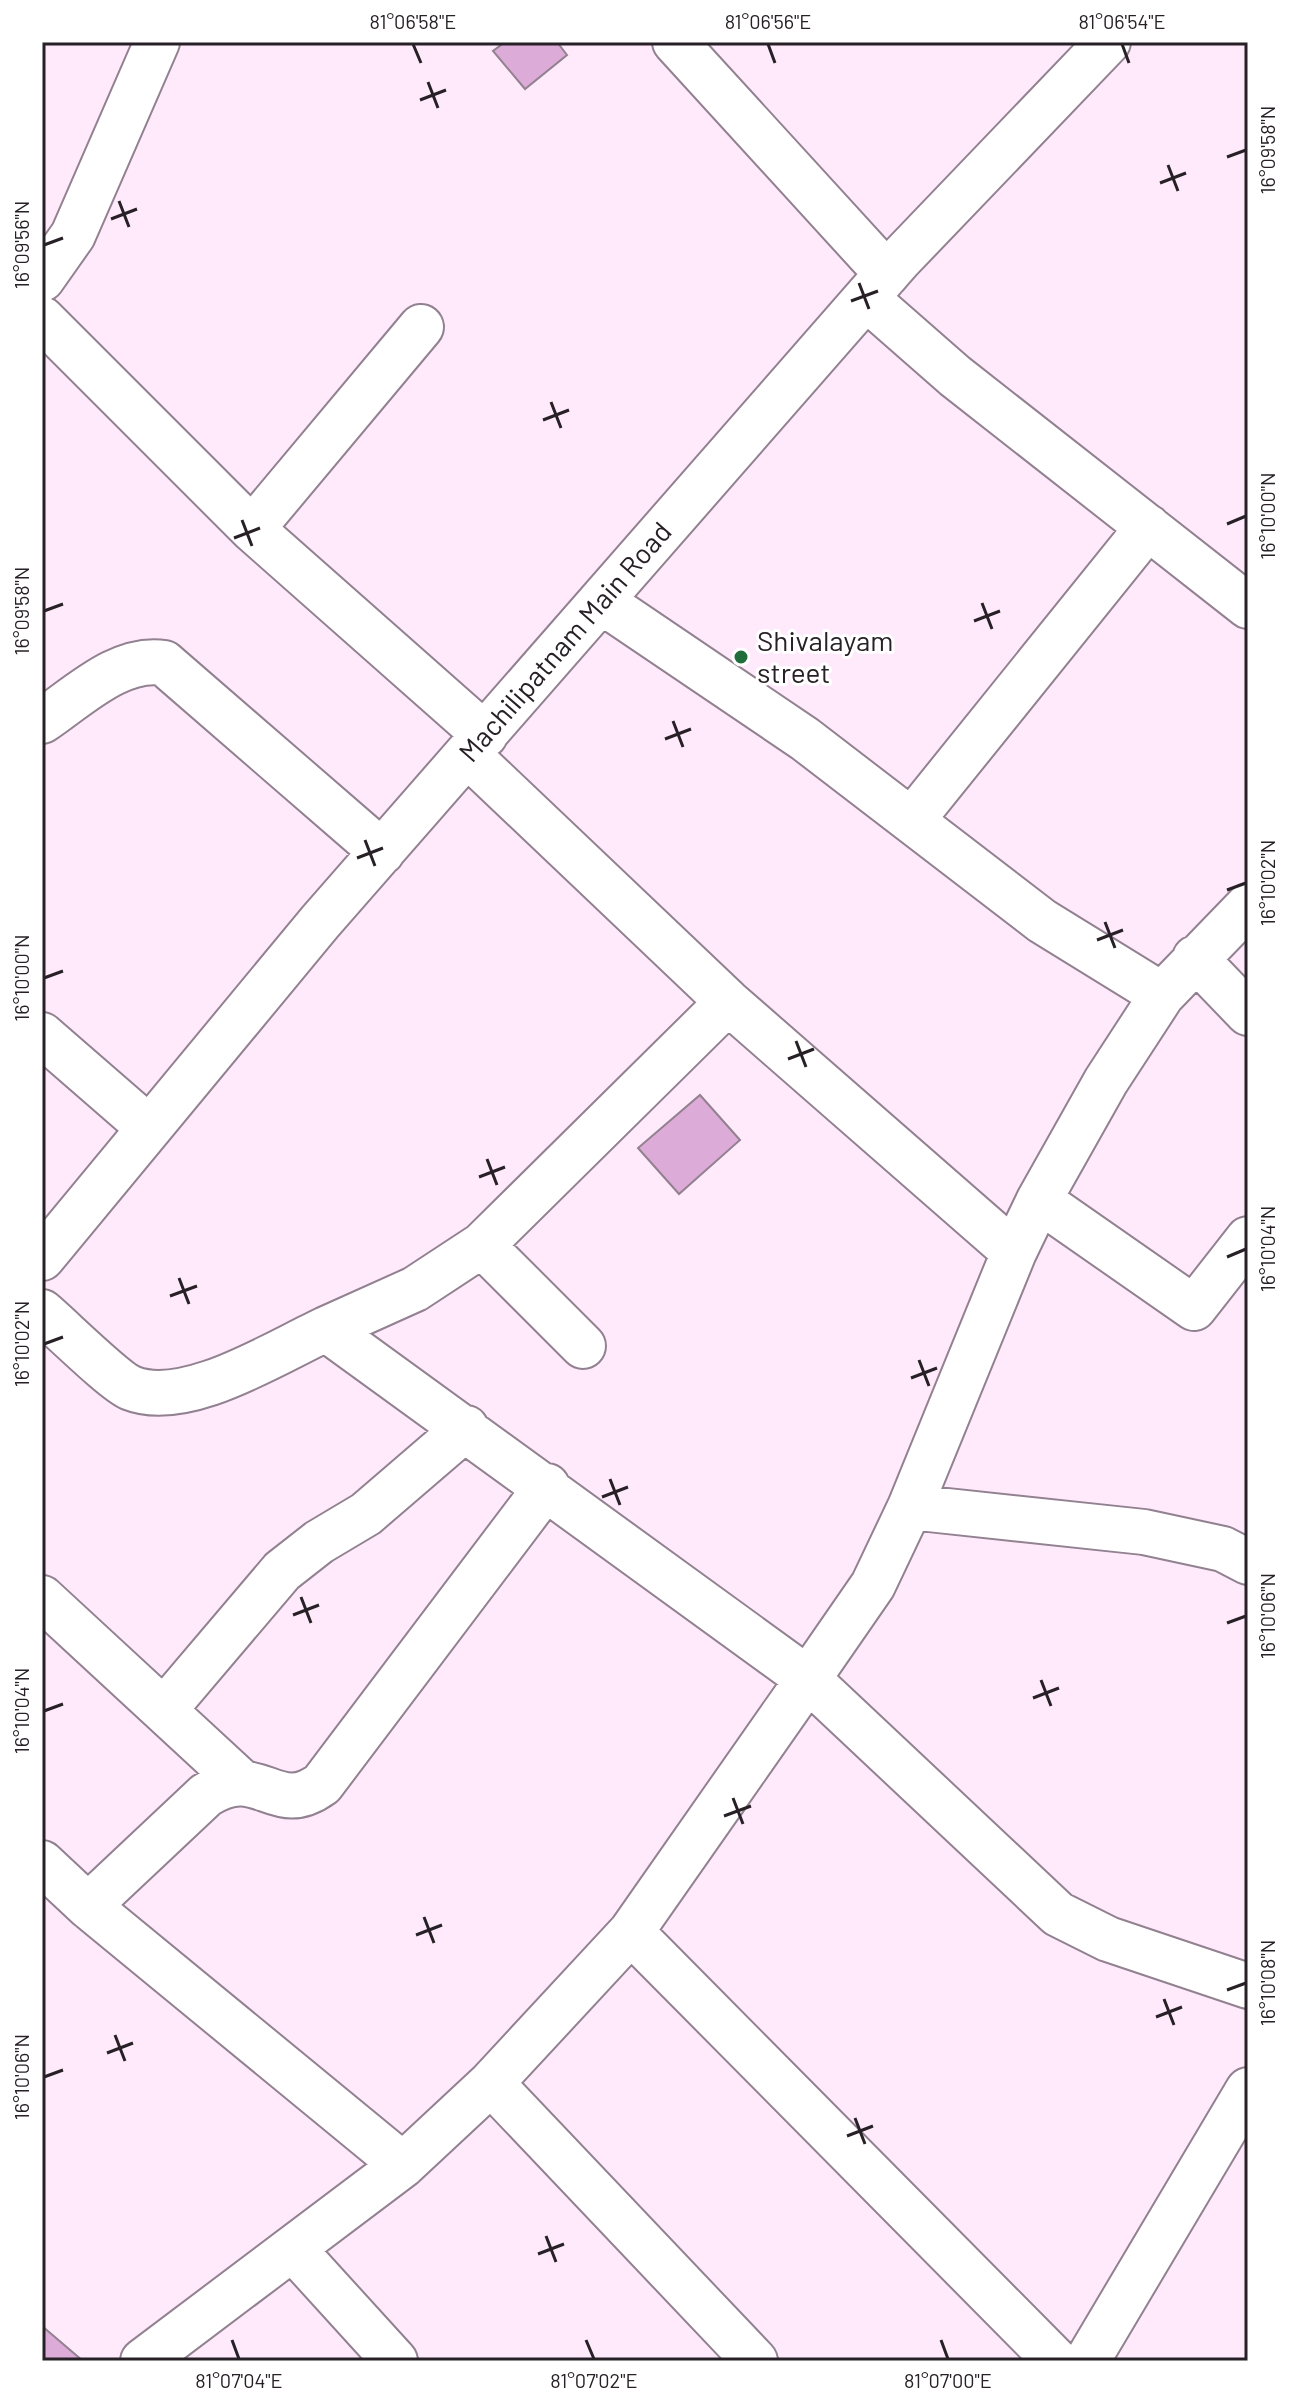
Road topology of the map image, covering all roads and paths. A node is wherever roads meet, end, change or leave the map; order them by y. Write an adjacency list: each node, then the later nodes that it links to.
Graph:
1 (157, 42): 4 (street)
2 (675, 42): 5 (street)
3 (1108, 42): 5 (street, Machilipatnam Main Road)
4 (42, 279)
5 (876, 286): 8 (street); 10 (street, Machilipatnam Main Road)
6 (42, 319): 9 (street)
7 (421, 327): 9 (street)
8 (1148, 527): 11 (street); 14 (street)
9 (252, 529): 13 (street)
10 (601, 601): 13 (street, Machilipatnam Main Road); 14 (street)
11 (1248, 606)
12 (42, 721): 15 (street)
13 (476, 745): 15 (street, Machilipatnam Main Road); 19 (street)
14 (912, 820): 18 (street)
15 (382, 852): 22 (street, Machilipatnam Main Road)
16 (1248, 906): 17 (street)
17 (1195, 958): 18 (street); 20 (street)
18 (1162, 995): 23 (street)
19 (728, 1002): 25 (street); 26 (street)
20 (1248, 1013)
21 (42, 1035): 22 (street)
22 (149, 1128): 27 (street, Machilipatnam Main Road)
23 (1039, 1200): 24 (street); 26 (street)
24 (1248, 1239)
25 (482, 1245): 29 (street); 30 (street)
26 (1014, 1252): 33 (street)
27 (42, 1258)
28 (42, 1312): 29 (street)
29 (326, 1329): 31 (street)
30 (583, 1346)
31 (466, 1428): 32 (street); 37 (street)
32 (547, 1486): 36 (street); 38 (street)
33 (910, 1507): 34 (street); 36 (street)
34 (1248, 1562)
35 (42, 1598): 37 (street)
36 (808, 1679): 41 (street); 42 (street)
37 (164, 1710): 38 (street)
38 (240, 1781): 40 (street)
39 (42, 1863): 40 (street)
40 (88, 1906): 45 (street)
41 (631, 1932): 43 (street); 50 (street)
42 (1248, 1986)
43 (491, 2083): 45 (street); 49 (street)
44 (1244, 2114): 51 (street)
45 (403, 2165): 46 (street)
46 (294, 2250): 47 (street); 48 (street)
47 (143, 2361)
48 (395, 2361)
49 (755, 2361)
50 (1056, 2361)
51 (1087, 2361)

